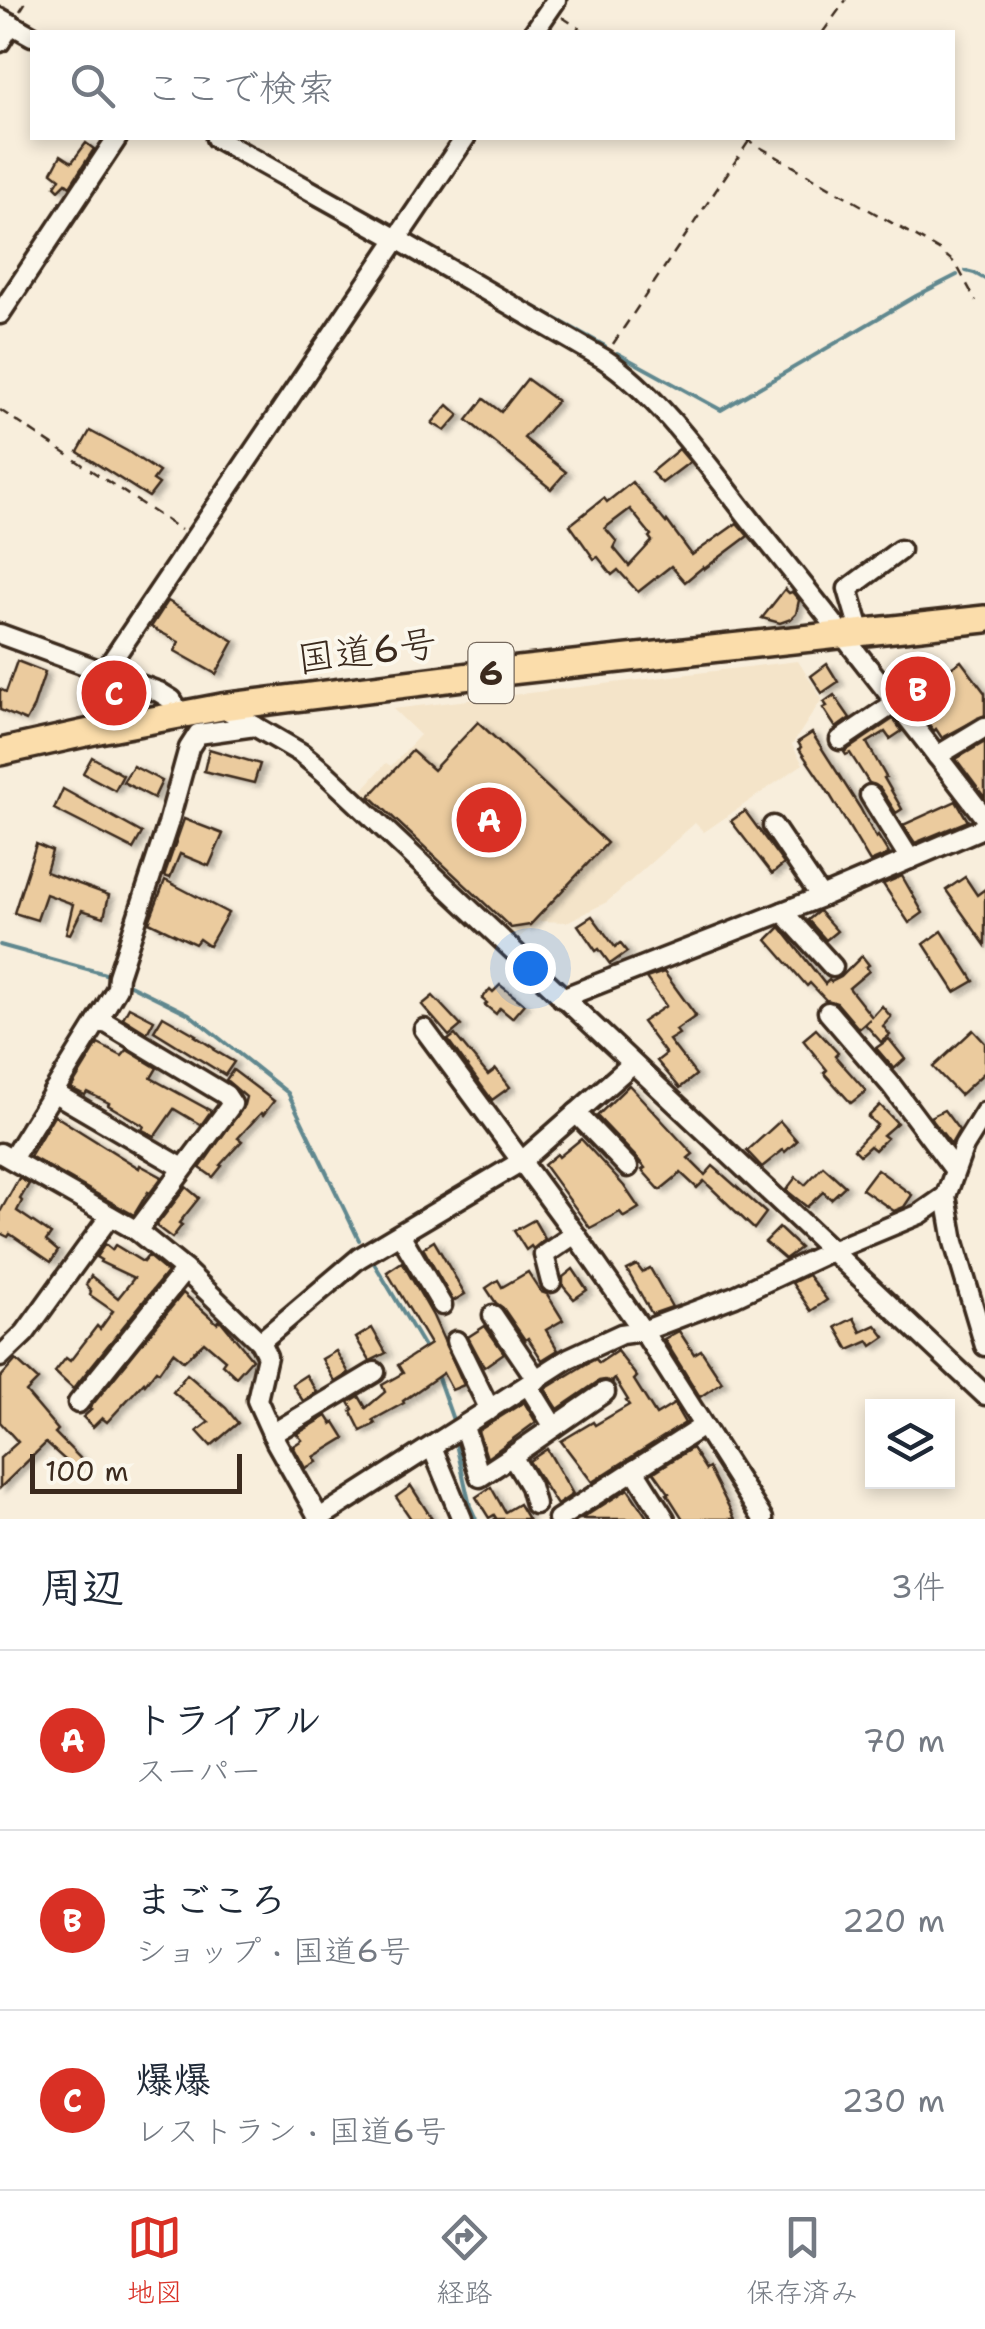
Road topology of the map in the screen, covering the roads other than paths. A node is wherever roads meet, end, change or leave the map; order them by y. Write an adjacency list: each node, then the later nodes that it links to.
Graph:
1 (553, 5): 3 (street)
2 (6, 21): 4 (street); 5 (street)
3 (535, 30)
4 (30, 35)
5 (0, 42)
6 (117, 140): 10 (street)
7 (220, 140): 9 (street)
8 (463, 140): 9 (street)
9 (397, 238): 14 (street); 15 (street)
10 (0, 314)
11 (900, 550): 14 (street)
12 (985, 619): 14 (highway, 国道6号 / 6)
13 (0, 634): 15 (street)
14 (852, 634): 16 (street); 17 (highway, 国道6号 / 6)
15 (105, 671): 18 (street)
16 (896, 703): 21 (street); 23 (street)
17 (222, 707): 18 (highway, 国道6号 / 6); 19 (street)
18 (180, 714): 22 (highway, 国道6号 / 6)
19 (256, 726): 32 (street); 34 (street)
20 (985, 726): 23 (street)
21 (840, 740)
22 (0, 752)
23 (936, 756): 25 (street)
24 (870, 795): 28 (street)
25 (985, 818)
26 (773, 826): 29 (street)
27 (985, 827): 28 (street)
28 (910, 859): 29 (street)
29 (821, 896): 30 (street)
30 (783, 912): 31 (street); 32 (street)
31 (833, 967)
32 (562, 998): 36 (street)
33 (828, 1012): 44 (street)
34 (98, 1022): 37 (street); 43 (street)
35 (424, 1029): 41 (street)
36 (632, 1064): 38 (street); 50 (street)
37 (53, 1092): 40 (street); 43 (street)
38 (576, 1112): 41 (street); 42 (street)
39 (985, 1112): 44 (street)
40 (6, 1156): 46 (street)
41 (522, 1161): 48 (street); 49 (street)
42 (628, 1166)
43 (183, 1168): 47 (street)
44 (954, 1170): 45 (street)
45 (946, 1196): 50 (street); 58 (street)
46 (110, 1216): 47 (street); 59 (street)
47 (137, 1232): 51 (street)
48 (400, 1234): 53 (street); 57 (street)
49 (575, 1234): 52 (street); 55 (street)
50 (831, 1251): 55 (street); 63 (street)
51 (184, 1270): 57 (street); 64 (street)
52 (550, 1282)
53 (442, 1305)
54 (493, 1315): 61 (street)
55 (643, 1332): 61 (street); 66 (street)
56 (456, 1341): 65 (street)
57 (260, 1342): 69 (street)
58 (985, 1346)
59 (0, 1357)
60 (375, 1372): 69 (street)
61 (532, 1383): 65 (street); 68 (street)
62 (605, 1392): 68 (street)
63 (985, 1395)
64 (78, 1403)
65 (490, 1410): 67 (street)
66 (703, 1426): 72 (street); 78 (street)
67 (464, 1427): 70 (street); 71 (street)
68 (554, 1427): 71 (street)
69 (272, 1434): 75 (street)
70 (432, 1447): 75 (street); 76 (street)
71 (512, 1456): 73 (street)
72 (634, 1470): 74 (street); 77 (street)
73 (535, 1504)
74 (565, 1517)
75 (318, 1519)
76 (462, 1519)
77 (665, 1519)
78 (762, 1519)

